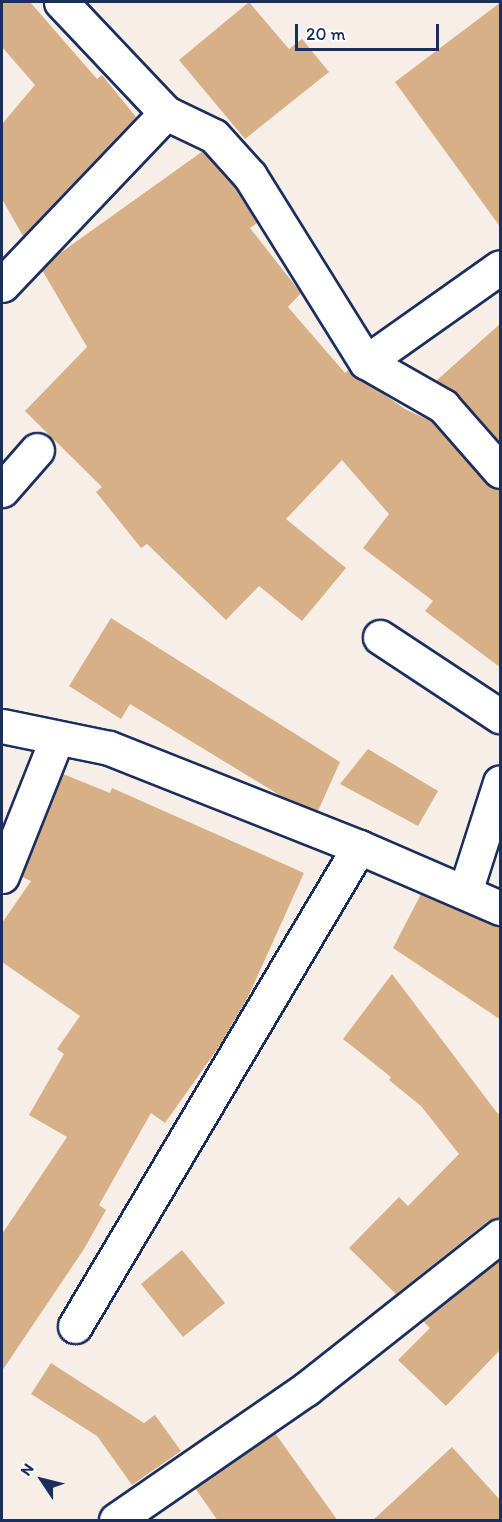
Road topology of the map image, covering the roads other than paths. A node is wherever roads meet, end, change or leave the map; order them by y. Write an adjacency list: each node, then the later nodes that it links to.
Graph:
1 (61, 2): 2 (street)
2 (166, 113): 4 (street); 5 (street)
3 (501, 267): 5 (street)
4 (2, 285)
5 (366, 362): 7 (street)
6 (37, 450): 8 (street)
7 (501, 471)
8 (2, 490)
9 (380, 637): 10 (street)
10 (501, 716)
11 (2, 726): 12 (street)
12 (56, 740): 14 (street); 15 (street)
13 (501, 782): 16 (street)
14 (359, 847): 16 (street); 19 (street)
15 (2, 876)
16 (465, 892): 17 (street)
17 (501, 908)
18 (501, 1236): 20 (street)
19 (75, 1326)
20 (124, 1519)

